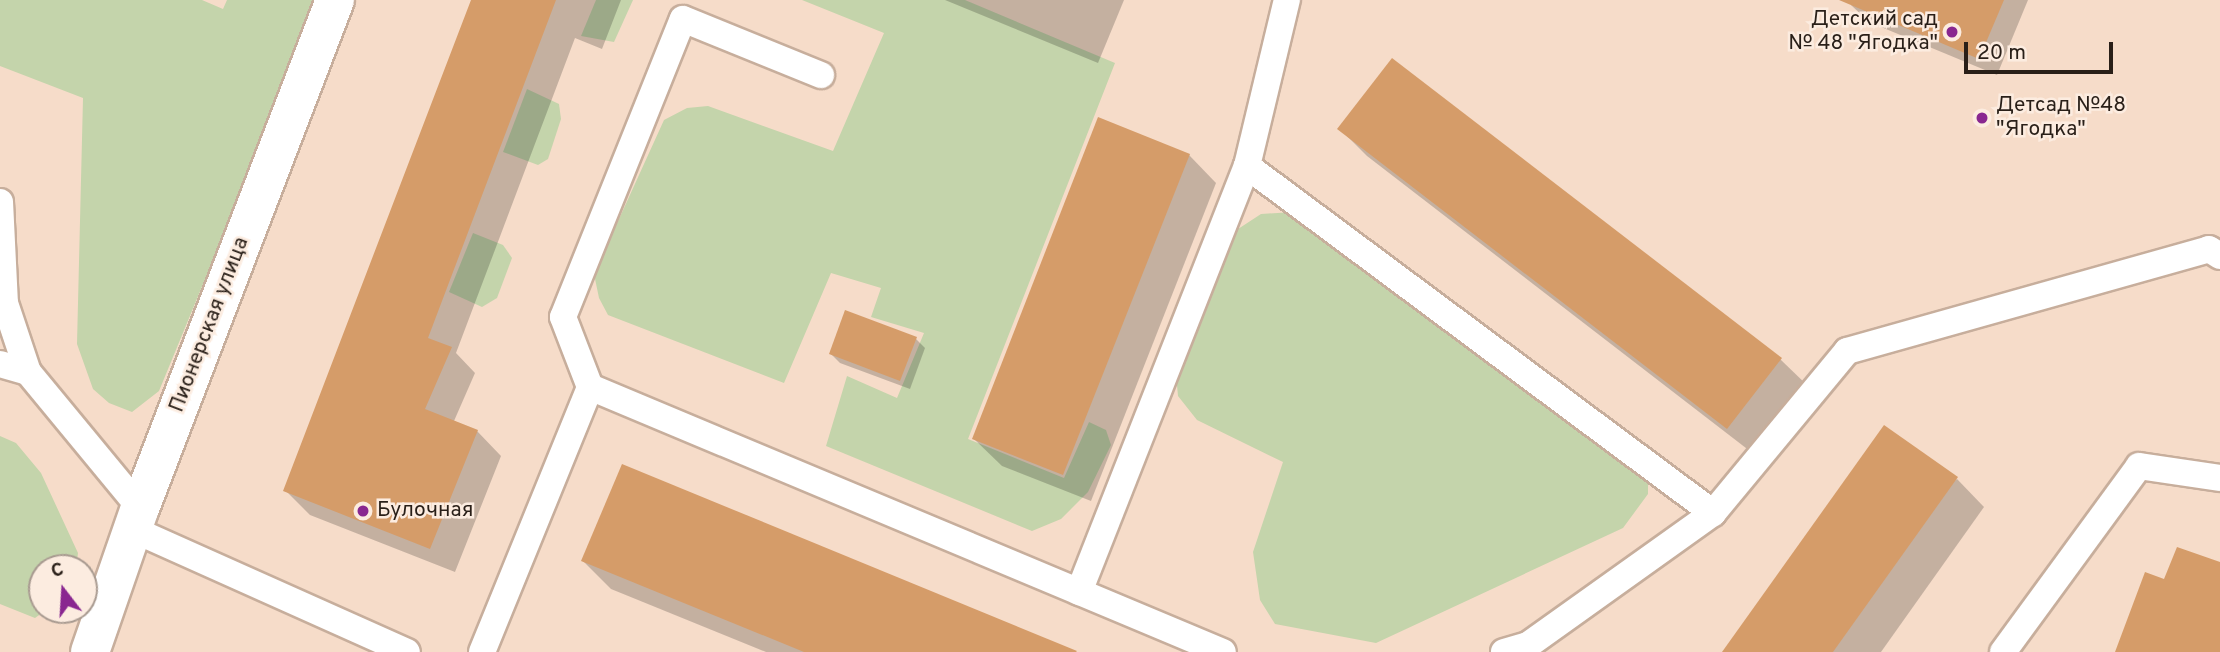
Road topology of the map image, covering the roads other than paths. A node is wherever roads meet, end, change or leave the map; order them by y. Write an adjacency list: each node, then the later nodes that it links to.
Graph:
1 (335, 0): 13 (street, Пионерская улица)
2 (1287, 0): 4 (lane)
3 (821, 75): 10 (lane)
4 (1247, 166): 12 (lane); 14 (lane)
5 (0, 202): 7 (lane)
6 (2220, 256): 12 (lane)
7 (2, 302): 9 (lane)
8 (0, 364): 9 (lane)
9 (28, 372): 13 (lane)
10 (590, 387): 14 (lane); 17 (lane)
11 (2220, 478): 20 (lane)
12 (1713, 513): 19 (lane)
13 (136, 518): 15 (street, Пионерская улица); 16 (lane)
14 (1079, 592): 18 (lane)
15 (90, 652)
16 (407, 652)
17 (482, 652)
18 (1223, 652)
19 (1504, 652)
20 (2003, 652)

